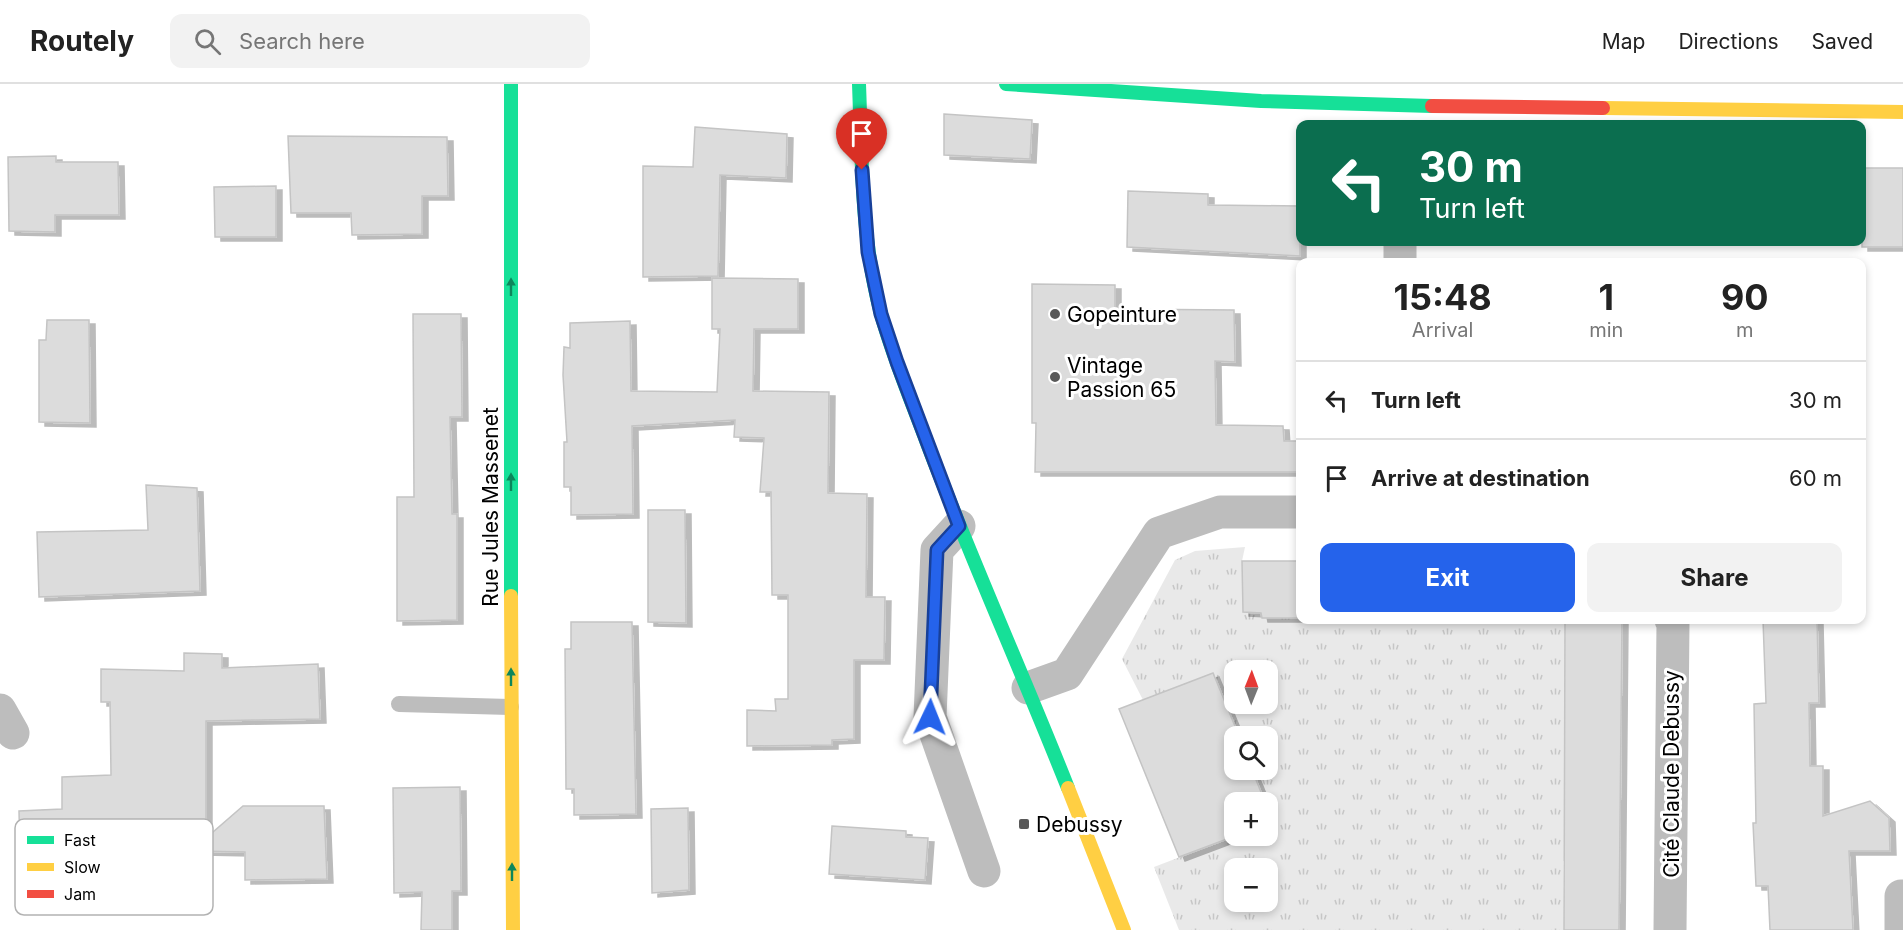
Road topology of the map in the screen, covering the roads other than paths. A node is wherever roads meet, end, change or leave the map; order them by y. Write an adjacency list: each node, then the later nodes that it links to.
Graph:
1 (511, 84): 11 (street, Rue Jules Massenet, one-way to 1)
2 (859, 84): 7 (street)
3 (1006, 84): 5 (street)
4 (1903, 112): 5 (street)
5 (1398, 115)
6 (1296, 512): 9 (street)
7 (959, 526): 9 (street); 12 (street)
8 (1672, 624): 16 (street, Cité Claude Debussy)
9 (1028, 688): 15 (street)
10 (399, 704): 11 (lane)
11 (511, 707): 14 (street, Rue Jules Massenet, one-way to 11)
12 (984, 871)
13 (1901, 896): 17 (street)
14 (513, 930)
15 (1124, 930)
16 (1670, 930)
17 (1901, 930)

